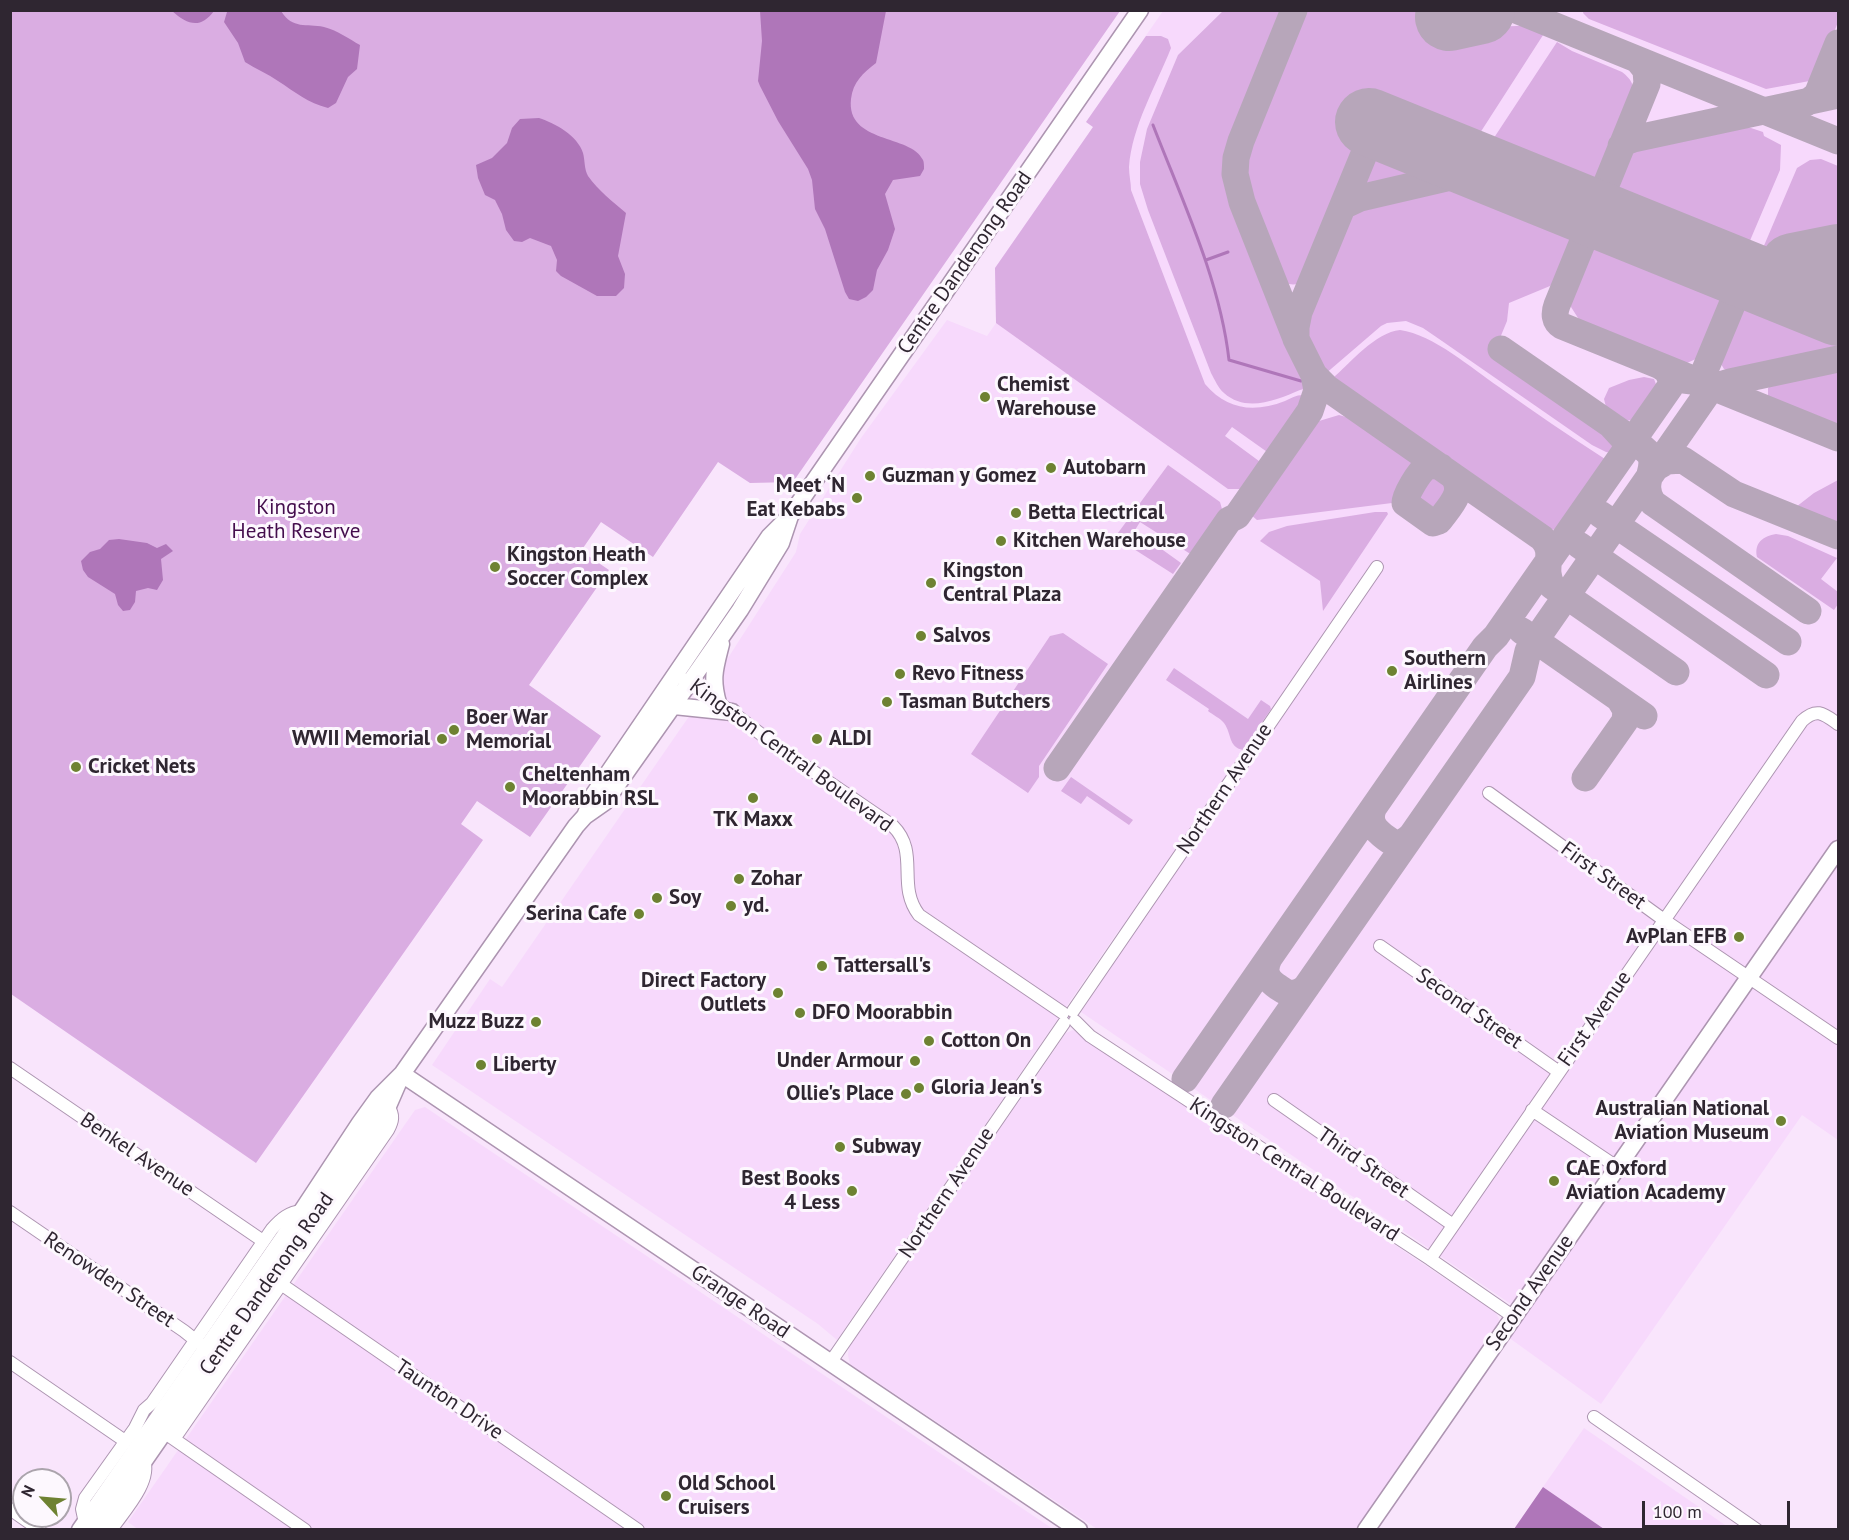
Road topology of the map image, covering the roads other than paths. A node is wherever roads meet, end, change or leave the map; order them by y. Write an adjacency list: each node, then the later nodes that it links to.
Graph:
1 (1140, 10): 2 (main road, Centre Dandenong Road)
2 (790, 516): 4 (main road, Centre Dandenong Road); 5 (main road, Centre Dandenong Road)
3 (1377, 567): 15 (street, Northern Avenue)
4 (725, 632): 5 (main road, Centre Dandenong Road); 7 (main road)
5 (683, 678): 6 (main road, Centre Dandenong Road); 7 (street, Kingston Central Boulevard); 10 (main road, Centre Dandenong Road)
6 (674, 706): 7 (main road); 10 (main road, Centre Dandenong Road)
7 (725, 707): 15 (street, Kingston Central Boulevard)
8 (1839, 724): 12 (street, First Avenue)
9 (1489, 793): 12 (street, First Street)
10 (585, 816): 19 (main road, Centre Dandenong Road)
11 (1839, 849): 14 (main road, Second Avenue)
12 (1664, 920): 14 (street, First Street); 18 (street, First Avenue)
13 (1380, 946): 18 (street, Second Street)
14 (1749, 977): 16 (street, First Street); 22 (main road, Second Avenue)
15 (1069, 1017): 27 (street, Kingston Central Boulevard); 32 (street, Northern Avenue)
16 (1839, 1038)
17 (10, 1068): 26 (street, Benkel Avenue)
18 (1558, 1072): 21 (street, First Avenue)
19 (402, 1074): 23 (main road, Centre Dandenong Road); 28 (main road, Centre Dandenong Road); 32 (main road, Grange Road)
20 (1274, 1100): 25 (street, Third Street)
21 (1532, 1110): 22 (street); 25 (street, First Avenue)
22 (1617, 1167): 29 (main road, Second Avenue)
23 (302, 1211): 26 (street, Centre Dandenong Road); 28 (main road, Centre Dandenong Road)
24 (10, 1212): 30 (street, Renowden Street)
25 (1453, 1225): 27 (street, First Avenue)
26 (263, 1241): 30 (street, Centre Dandenong Road)
27 (1430, 1259): 29 (street, Kingston Central Boulevard)
28 (271, 1278): 30 (main road, Centre Dandenong Road); 35 (main road, Centre Dandenong Road); 43 (street, Taunton Drive)
29 (1514, 1317): 45 (main road, Second Avenue)
30 (200, 1344): 33 (street, Centre Dandenong Road); 35 (main road, Centre Dandenong Road)
31 (10, 1362): 36 (street)
32 (830, 1363): 44 (main road, Grange Road)
33 (152, 1403): 35 (street); 36 (street, Centre Dandenong Road)
34 (1594, 1417): 46 (street)
35 (164, 1432): 37 (main road, Centre Dandenong Road); 39 (main road, Centre Dandenong Road); 42 (street)
36 (125, 1441): 39 (street, Centre Dandenong Road)
37 (144, 1460): 39 (main road, Centre Dandenong Road); 41 (street, Centre Dandenong Road)
38 (10, 1509): 40 (street)
39 (87, 1527)
40 (40, 1530)
41 (111, 1530)
42 (305, 1530)
43 (638, 1530)
44 (1079, 1530)
45 (1366, 1530)
46 (1758, 1530)

